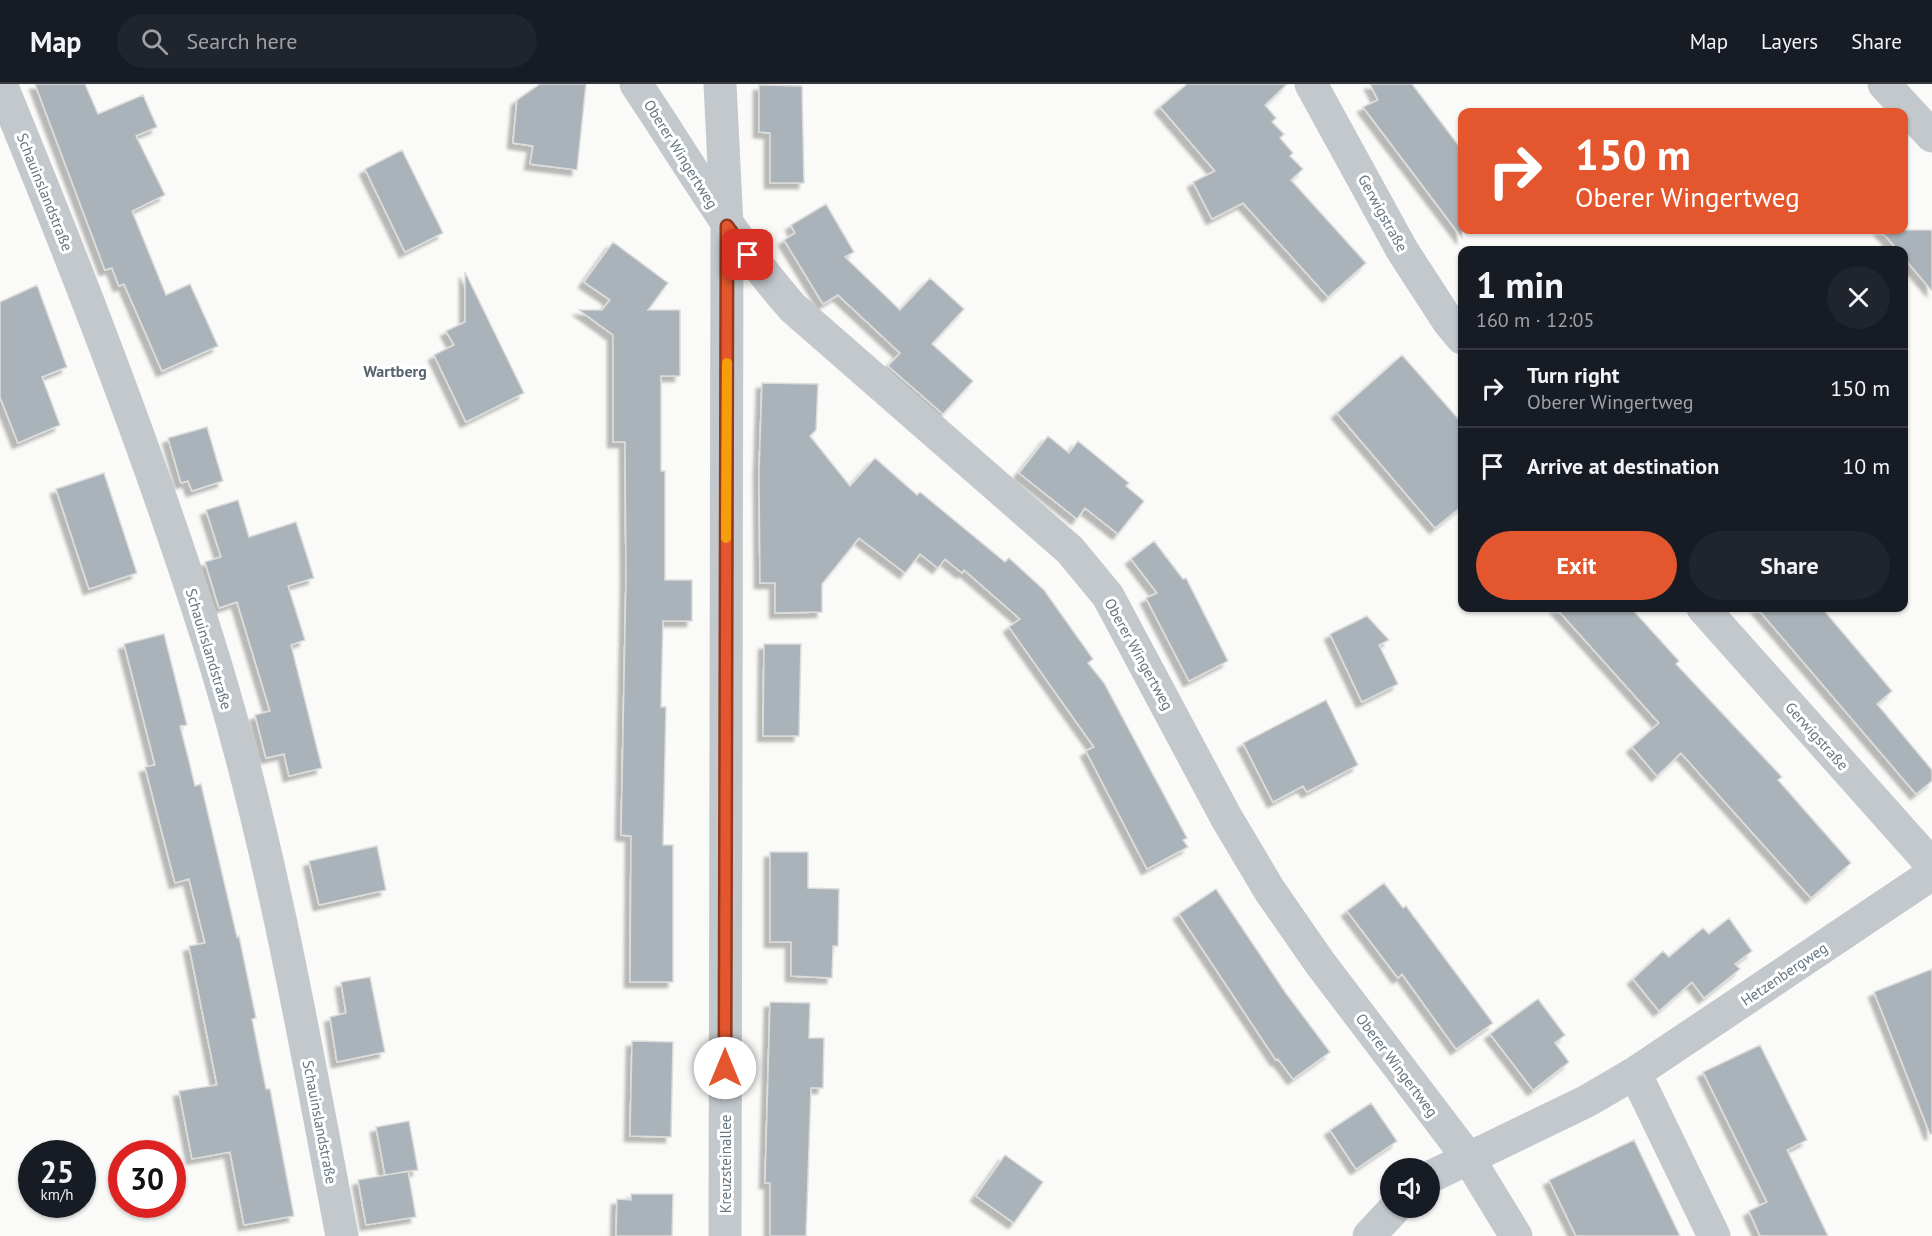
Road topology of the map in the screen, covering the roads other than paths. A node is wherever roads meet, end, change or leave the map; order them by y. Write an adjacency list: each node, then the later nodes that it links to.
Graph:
1 (1, 84): 18 (street, Schauinslandstraße)
2 (636, 84): 9 (street, Oberer Wingertweg)
3 (720, 84): 9 (street, Kreuzsteinallee)
4 (1311, 84): 10 (street, Gerwigstraße)
5 (1884, 84): 6 (street)
6 (1906, 108)
7 (1908, 110): 8 (street)
8 (1932, 136)
9 (727, 226): 15 (street, Oberer Wingertweg); 19 (street, Kreuzsteinallee)
10 (1458, 333)
11 (1707, 612): 12 (street, Gerwigstraße)
12 (1932, 865)
13 (1932, 874): 14 (street, Hetzenbergweg)
14 (1635, 1073): 15 (street, Hetzenbergweg); 22 (street)
15 (1469, 1159): 16 (street, Hetzenbergweg); 21 (street, Oberer Wingertweg)
16 (1440, 1172)
17 (1386, 1218): 20 (street)
18 (342, 1236)
19 (725, 1236)
20 (1369, 1236)
21 (1516, 1236)
22 (1714, 1236)

